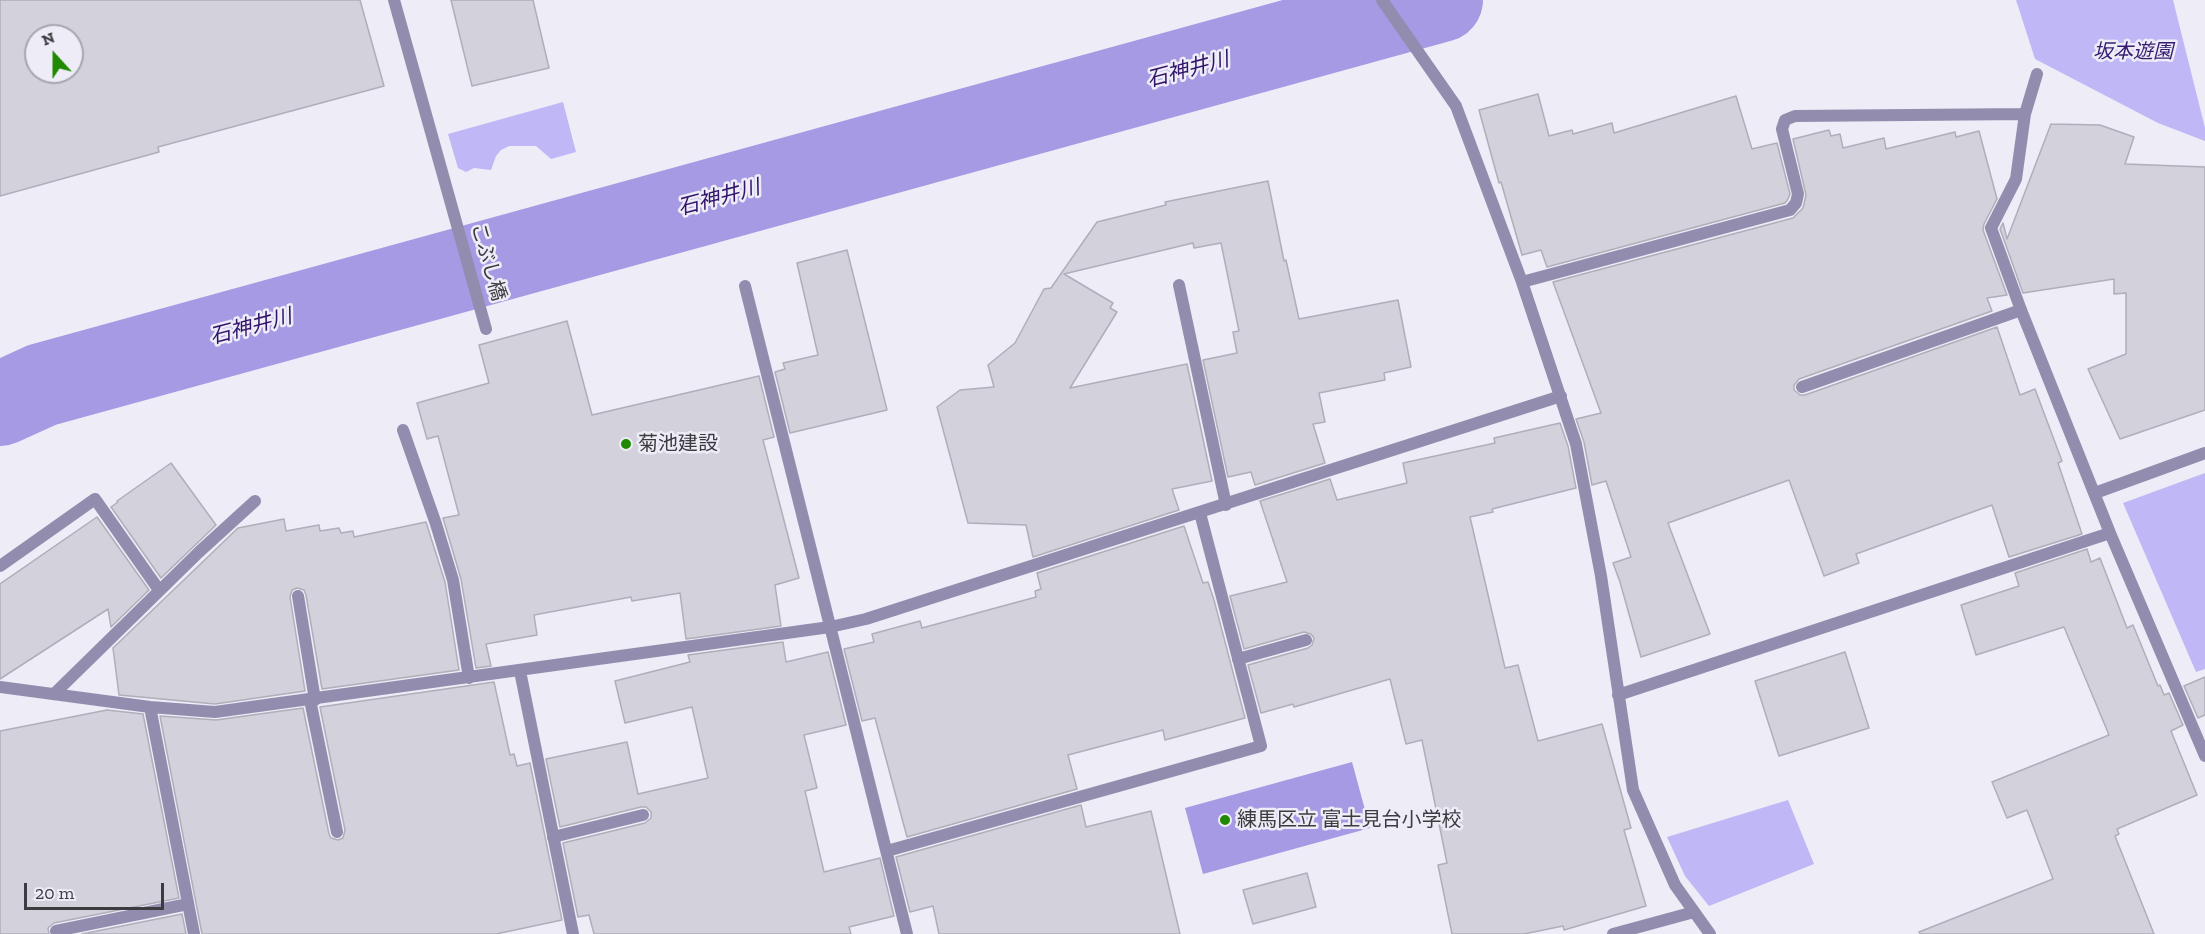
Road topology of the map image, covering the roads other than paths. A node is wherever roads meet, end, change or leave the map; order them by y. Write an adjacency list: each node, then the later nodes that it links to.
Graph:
1 (394, 0): 9 (street, こぶし橋)
2 (1382, 0): 5 (street)
3 (2037, 74): 4 (street)
4 (2025, 114): 5 (street); 8 (street)
5 (1522, 282): 11 (street)
6 (1179, 285): 16 (street)
7 (745, 286): 22 (street)
8 (2021, 310): 10 (street); 14 (street)
9 (485, 324)
10 (1802, 387)
11 (1561, 396): 16 (street); 29 (street)
12 (403, 430): 26 (street)
13 (2205, 453): 14 (street)
14 (2095, 493): 18 (street)
15 (255, 501): 20 (street)
16 (1226, 505): 17 (street)
17 (1200, 513): 22 (street); 24 (street)
18 (2110, 533): 29 (street); 32 (street)
19 (0, 566): 20 (street)
20 (159, 591): 28 (street)
21 (298, 596): 30 (street)
22 (830, 627): 25 (street); 36 (street)
23 (1306, 640): 24 (street)
24 (1238, 659): 36 (street)
25 (520, 671): 26 (street); 35 (street)
26 (469, 678): 30 (street)
27 (0, 687): 28 (street)
28 (54, 694): 31 (street)
29 (1618, 694): 38 (street)
30 (313, 700): 31 (street); 34 (street)
31 (150, 707): 37 (street)
32 (2205, 756)
33 (643, 815): 35 (street)
34 (337, 832)
35 (553, 837): 41 (street)
36 (887, 850): 42 (street)
37 (188, 904): 39 (street); 40 (street)
38 (1694, 912): 43 (street); 44 (street)
39 (56, 931)
40 (194, 934)
41 (573, 934)
42 (907, 934)
43 (1613, 934)
44 (1710, 934)

